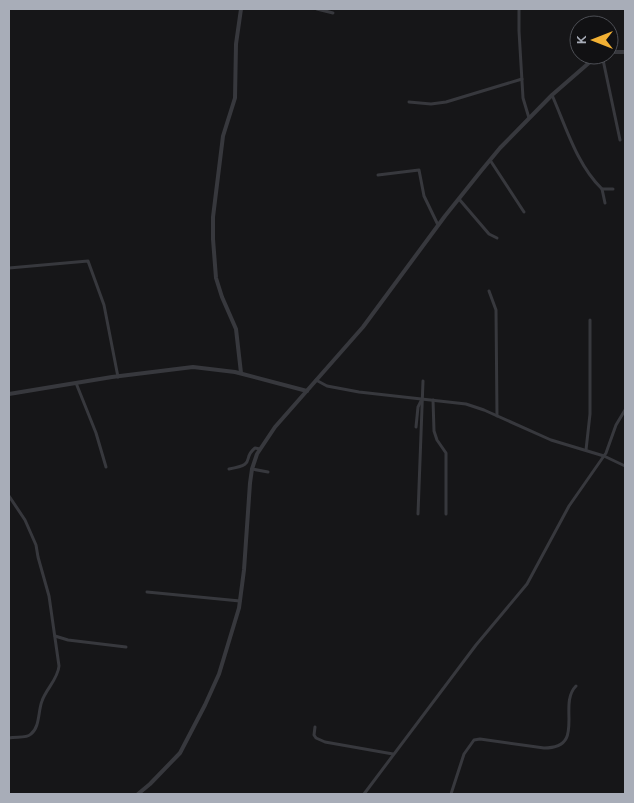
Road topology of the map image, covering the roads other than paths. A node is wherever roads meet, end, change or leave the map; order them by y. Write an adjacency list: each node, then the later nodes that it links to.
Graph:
1 (241, 9): 24 (street)
2 (317, 9): 4 (street)
3 (519, 9): 7 (street)
4 (333, 13)
5 (588, 65): 8 (street)
6 (602, 65): 11 (street)
7 (522, 79): 9 (street); 10 (street)
8 (552, 95): 10 (street); 14 (street)
9 (409, 102)
10 (529, 118): 12 (street)
11 (620, 140)
12 (490, 160): 16 (street); 18 (street)
13 (378, 175): 19 (street)
14 (602, 189): 15 (street); 17 (street)
15 (613, 189)
16 (459, 199): 19 (street); 20 (street)
17 (605, 203)
18 (524, 212)
19 (439, 226): 26 (street)
20 (497, 238)
21 (9, 268): 25 (street)
22 (489, 290): 34 (street)
23 (590, 320): 37 (street)
24 (241, 373): 25 (street); 29 (street)
25 (118, 376): 28 (street)
26 (316, 380): 29 (street); 31 (street)
27 (423, 381): 31 (street)
28 (76, 383): 30 (street); 40 (street)
29 (307, 391): 36 (street)
30 (9, 394)
31 (422, 399): 32 (street); 35 (street); 45 (street)
32 (433, 400): 34 (street); 46 (street)
33 (625, 410): 38 (street)
34 (497, 416): 37 (street)
35 (416, 426)
36 (260, 449): 41 (street); 42 (street)
37 (586, 450): 38 (street)
38 (604, 456): 39 (street); 54 (street)
39 (625, 466)
40 (106, 467)
41 (229, 469)
42 (252, 469): 43 (street); 48 (street)
43 (268, 472)
44 (9, 496): 49 (street)
45 (418, 514)
46 (446, 514)
47 (147, 592): 48 (street)
48 (240, 601): 55 (street)
49 (56, 636): 50 (street); 53 (street)
50 (126, 648)
51 (576, 686): 57 (street)
52 (315, 727): 54 (street)
53 (9, 738)
54 (393, 754): 56 (street)
55 (138, 794)
56 (364, 794)
57 (451, 794)

